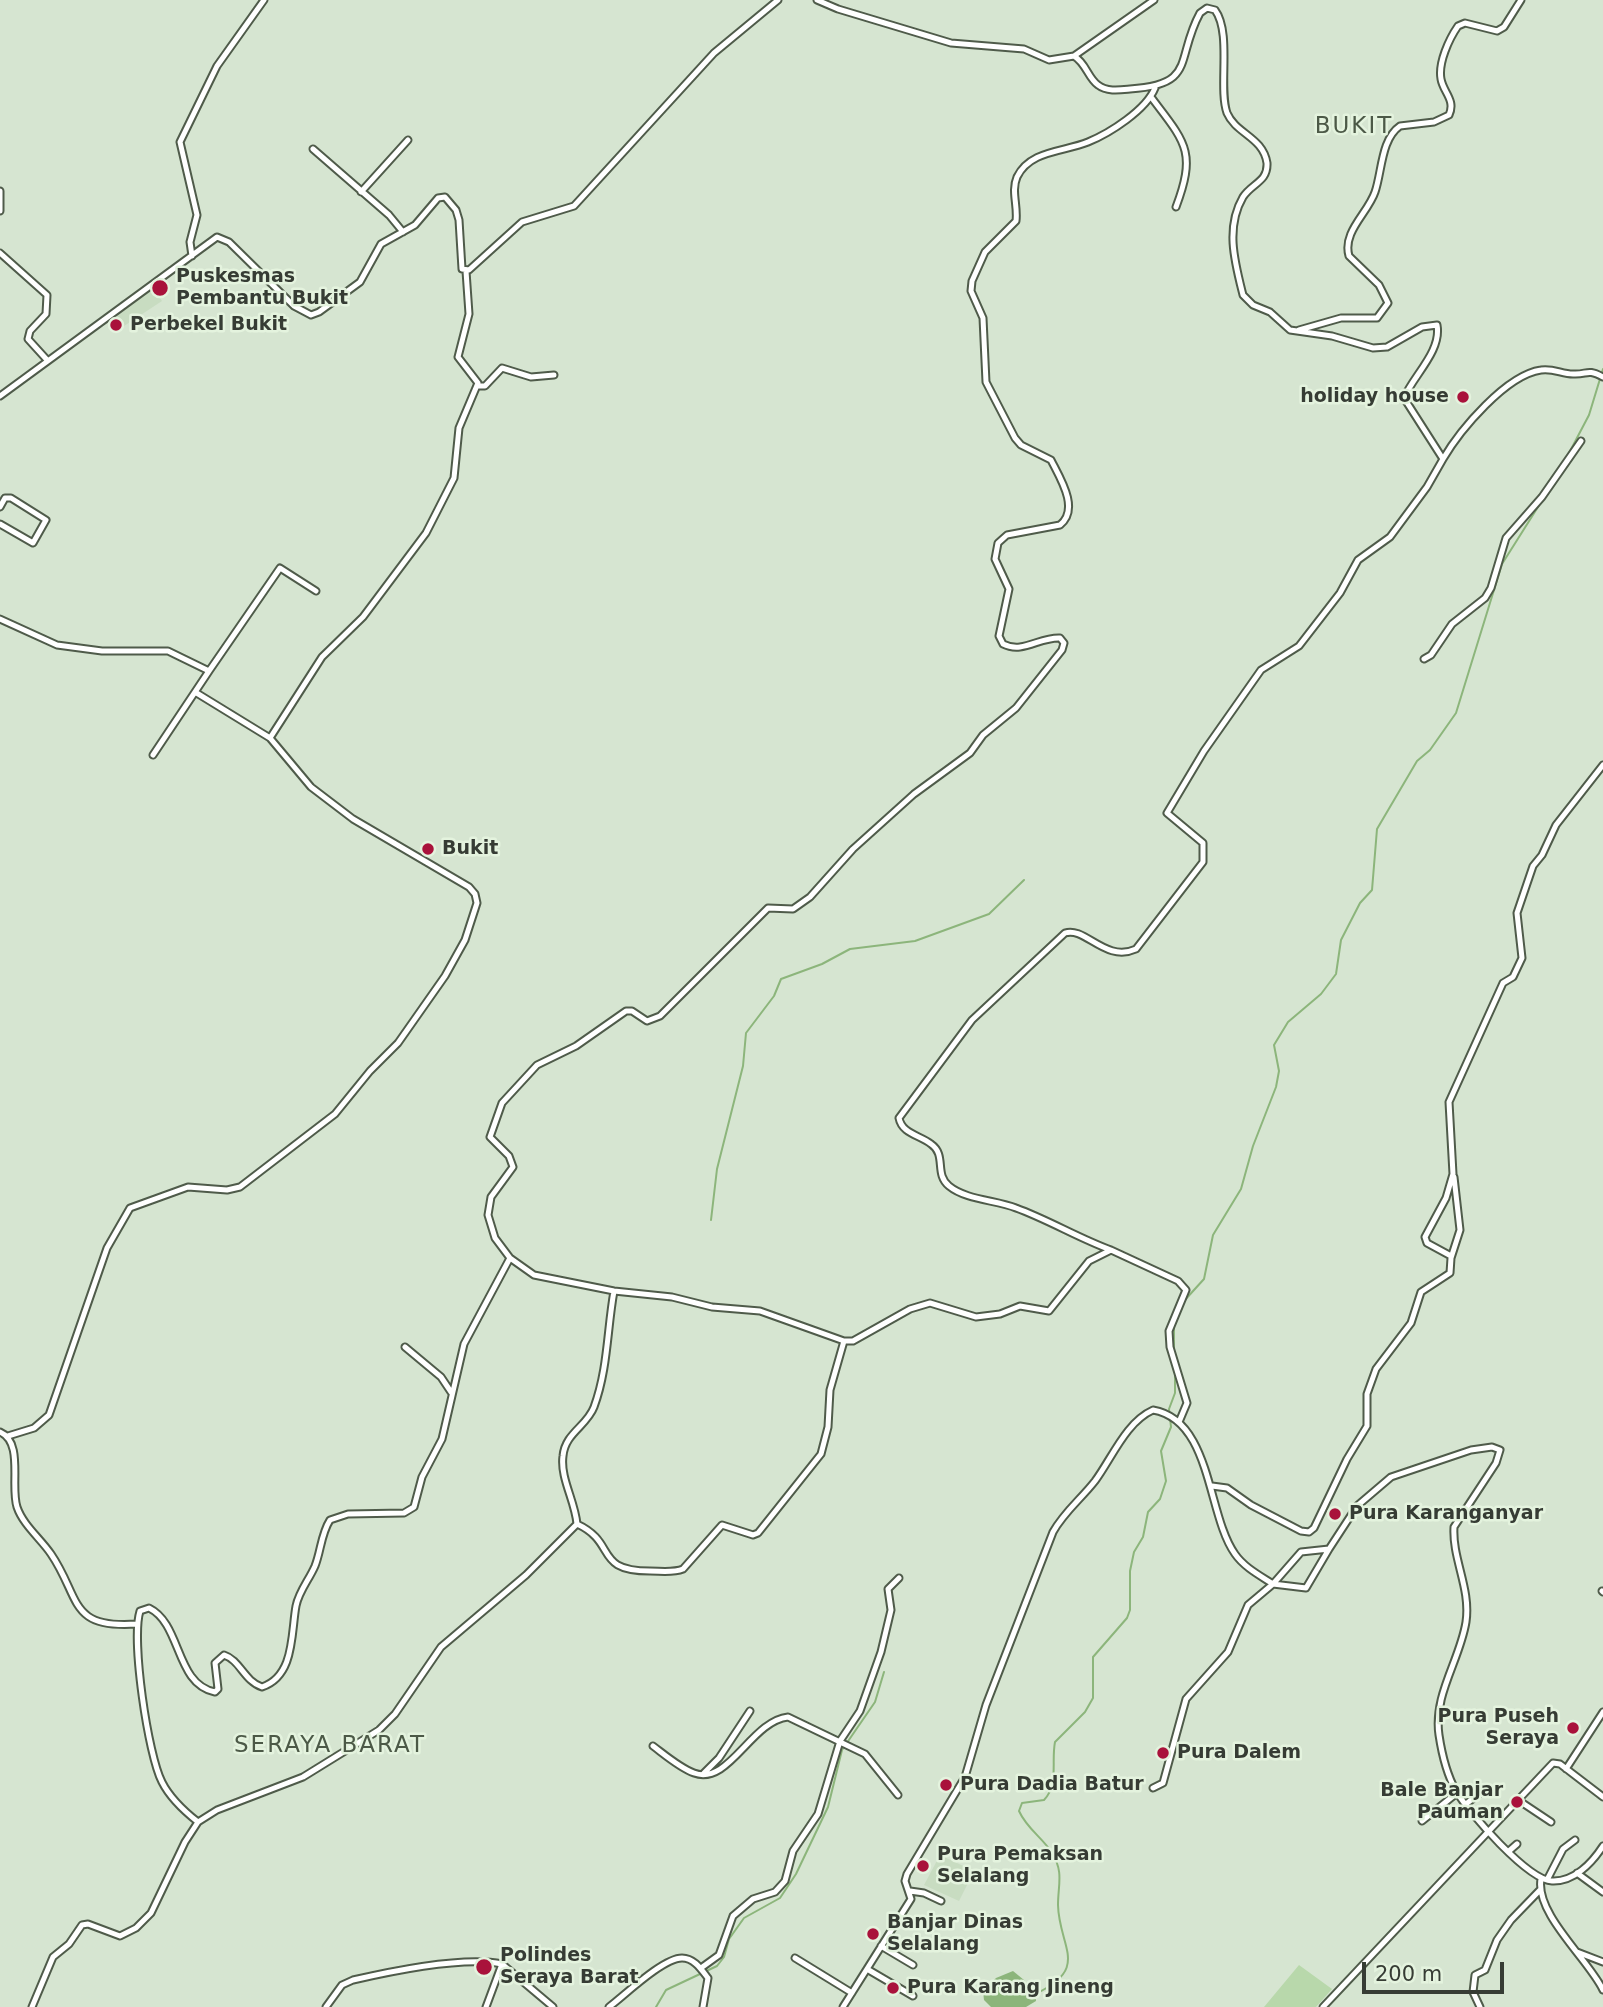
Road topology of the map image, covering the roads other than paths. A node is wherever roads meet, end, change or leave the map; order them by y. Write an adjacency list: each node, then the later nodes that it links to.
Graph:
1 (264, 0): 19 (street)
2 (778, 0): 20 (street)
3 (817, 0): 8 (street)
4 (1154, 0): 8 (street)
5 (1210, 0): 7 (street)
6 (1521, 0): 21 (street)
7 (1210, 8): 9 (street); 21 (street)
8 (1074, 56): 9 (street)
9 (1155, 88): 10 (street)
10 (1151, 97): 15 (street); 42 (street)
11 (408, 140): 14 (street)
12 (313, 149): 14 (street)
13 (0, 191): 16 (street)
14 (361, 192): 17 (street)
15 (1177, 207)
16 (0, 211)
17 (403, 232): 19 (street); 20 (street)
18 (0, 253): 22 (street)
19 (192, 256): 22 (street)
20 (466, 271): 25 (street)
21 (1296, 331): 28 (street)
22 (48, 361): 26 (street)
23 (554, 375): 25 (street)
24 (1603, 377): 28 (street)
25 (478, 386): 36 (street)
26 (0, 396)
27 (1581, 441): 33 (street)
28 (1443, 459): 40 (street)
29 (0, 506): 30 (street)
30 (0, 524)
31 (316, 590): 34 (street)
32 (0, 618): 34 (street)
33 (1424, 659)
34 (209, 671): 35 (street)
35 (195, 692): 36 (street); 37 (street)
36 (270, 737): 49 (street)
37 (153, 755)
38 (1603, 765): 39 (street)
39 (1453, 1174): 41 (street); 41 (street)
40 (1111, 1250): 44 (street); 47 (street)
41 (1451, 1256): 50 (street)
42 (510, 1258): 43 (street); 46 (street)
43 (614, 1291): 44 (street); 51 (street)
44 (844, 1341): 51 (street)
45 (405, 1347): 46 (street)
46 (451, 1392): 55 (street)
47 (1179, 1422): 50 (street); 81 (street)
48 (0, 1432): 49 (street)
49 (8, 1436): 55 (street)
50 (1212, 1486): 54 (street)
51 (576, 1524): 71 (street)
52 (1329, 1549): 54 (street); 54 (street); 65 (street)
53 (899, 1578): 58 (street)
54 (1273, 1584): 62 (street)
55 (137, 1624): 71 (street)
56 (750, 1711): 61 (street)
57 (1603, 1712): 60 (street)
58 (840, 1741): 61 (street); 66 (street); 90 (street)
59 (653, 1746): 61 (street)
60 (1566, 1769): 67 (street); 68 (street)
61 (701, 1775)
62 (1153, 1788)
63 (1466, 1789): 65 (street)
64 (1476, 1789): 69 (street)
65 (1458, 1794): 69 (street); 70 (street)
66 (898, 1795)
67 (1603, 1797)
68 (1518, 1800): 72 (street); 73 (street)
69 (1466, 1804): 73 (street)
70 (1422, 1821)
71 (198, 1822): 95 (street)
72 (1551, 1822)
73 (1488, 1830): 77 (street); 102 (street)
74 (1575, 1840): 79 (street)
75 (1517, 1843): 77 (street)
76 (1603, 1846): 78 (street)
77 (1509, 1851): 79 (street)
78 (1577, 1873): 79 (street); 82 (street)
79 (1544, 1879): 80 (street)
80 (1540, 1890): 85 (street); 103 (street)
81 (910, 1891): 83 (street); 84 (street)
82 (1603, 1892)
83 (941, 1901)
84 (881, 1946): 89 (street); 91 (street)
85 (1574, 1951): 87 (street); 92 (street)
86 (795, 1958): 93 (street)
87 (1603, 1962)
88 (502, 1964): 96 (street); 97 (street); 98 (street)
89 (913, 1965)
90 (701, 1969): 99 (street); 100 (street)
91 (867, 1969): 93 (street); 94 (street)
92 (1603, 1990)
93 (852, 1993): 101 (street)
94 (913, 1996)
95 (32, 2007)
96 (326, 2007)
97 (486, 2007)
98 (552, 2007)
99 (609, 2007)
100 (702, 2007)
101 (843, 2007)
102 (1323, 2007)
103 (1480, 2007)

